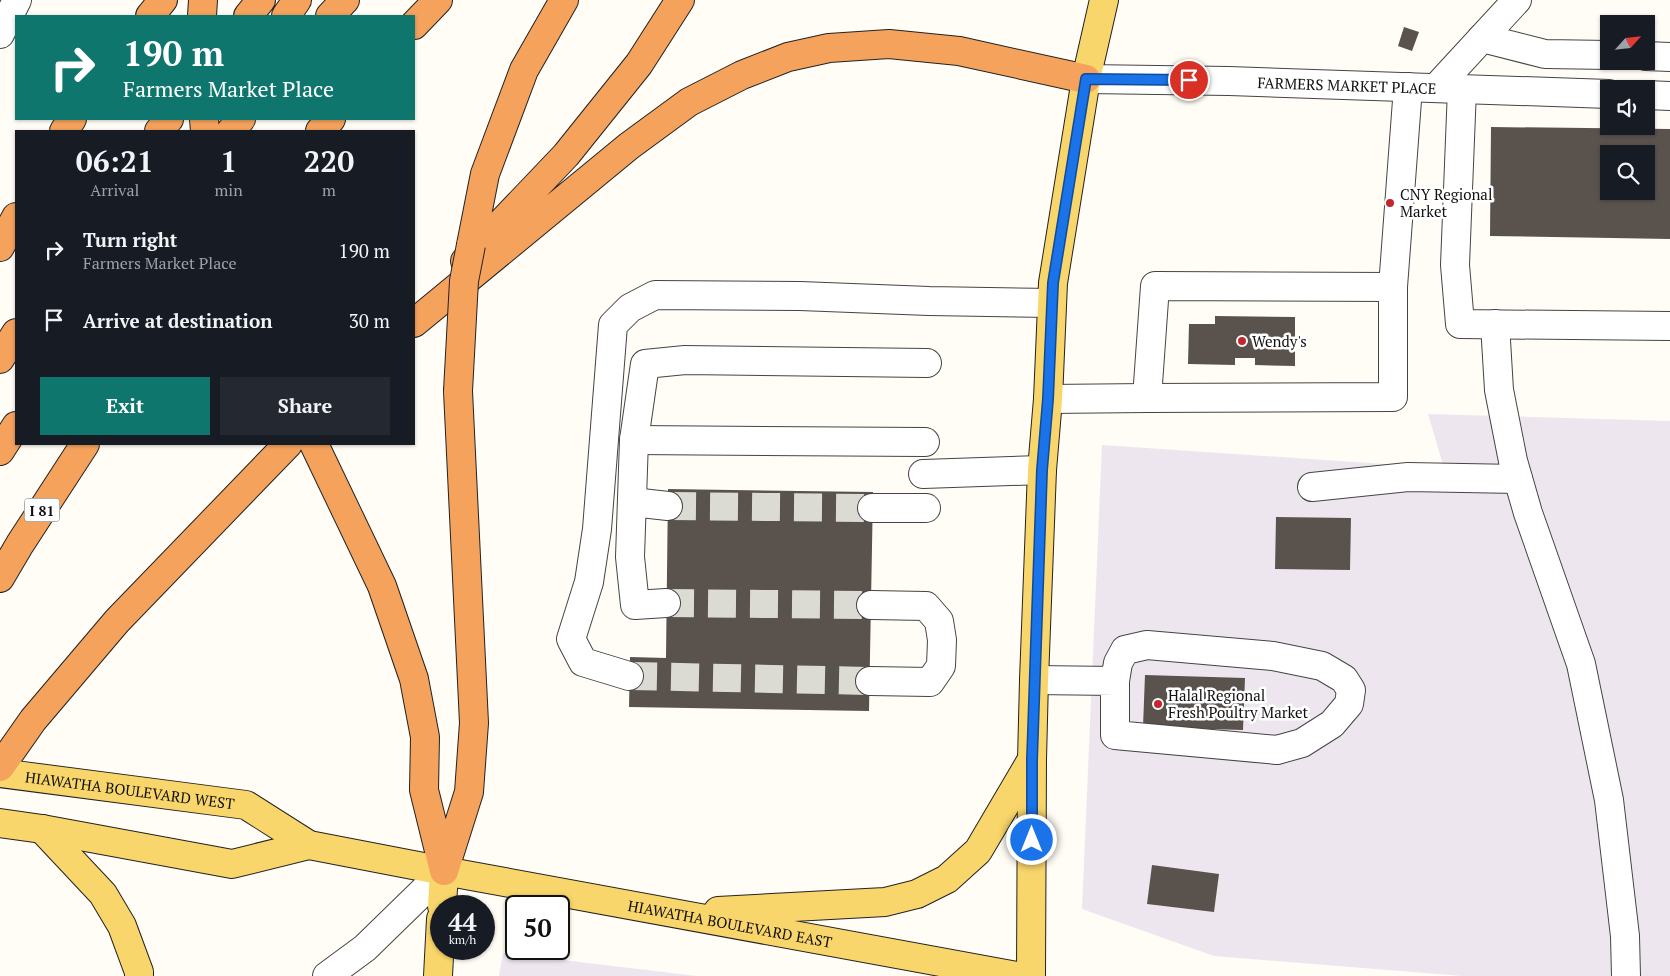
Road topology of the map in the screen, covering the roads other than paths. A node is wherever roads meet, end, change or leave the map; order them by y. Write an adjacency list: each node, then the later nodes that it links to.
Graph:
1 (17, 0): 18 (street)
2 (163, 0): 12 (highway)
3 (203, 0): 13 (highway)
4 (261, 0): 14 (highway)
5 (297, 0): 15 (highway)
6 (345, 0): 16 (highway)
7 (438, 0): 17 (highway)
8 (564, 0): 76 (highway, bridge)
9 (680, 0): 39 (highway)
10 (1104, 0): 23 (main road)
11 (1517, 0): 19 (street)
12 (151, 15)
13 (202, 15)
14 (249, 15)
15 (287, 15)
16 (331, 15)
17 (415, 24)
18 (0, 34)
19 (1482, 38): 20 (street); 25 (street)
20 (1600, 55)
21 (1655, 56): 22 (street)
22 (1670, 57)
23 (1086, 79): 24 (street, FARMERS MARKET PLACE); 38 (main road); 40 (highway)
24 (1408, 87): 25 (street, FARMERS MARKET PLACE); 37 (street)
25 (1449, 88): 26 (street, FARMERS MARKET PLACE); 41 (street)
26 (1600, 94)
27 (1655, 95): 28 (street)
28 (1670, 96)
29 (168, 120): 32 (highway)
30 (240, 120): 33 (highway)
31 (330, 120): 34 (highway)
32 (160, 130)
33 (232, 130)
34 (321, 130)
35 (15, 219): 36 (highway)
36 (0, 247)
37 (1393, 288): 46 (street); 46 (street)
38 (1052, 303): 47 (main road); 66 (street)
39 (415, 313)
40 (415, 322)
41 (1495, 324): 42 (street); 57 (street)
42 (1670, 326)
43 (15, 335): 44 (highway)
44 (0, 359)
45 (927, 363): 49 (street)
46 (1147, 398): 47 (street)
47 (1048, 399): 55 (main road)
48 (15, 428): 54 (highway)
49 (634, 440): 50 (street); 59 (street)
50 (925, 442)
51 (84, 445): 63 (highway, I 81)
52 (287, 445): 71 (highway)
53 (314, 445): 76 (highway)
54 (0, 452)
55 (1042, 470): 56 (street); 67 (main road)
56 (923, 474)
57 (1518, 479): 58 (street); 85 (street)
58 (1312, 486)
59 (632, 502): 60 (street); 64 (street)
60 (668, 506)
61 (872, 508): 62 (street)
62 (926, 508)
63 (0, 578)
64 (666, 603)
65 (871, 605): 68 (street)
66 (630, 676)
67 (1034, 680): 69 (street); 70 (main road)
68 (870, 681)
69 (1115, 681): 69 (street)
70 (1032, 760): 78 (main road); 84 (main road)
71 (0, 767)
72 (0, 773): 75 (main road, HIAWATHA BOULEVARD WEST)
73 (0, 823): 74 (main road, HIAWATHA BOULEVARD WEST)
74 (42, 829): 75 (main road, HIAWATHA BOULEVARD WEST); 80 (main road)
75 (309, 845): 76 (main road, HIAWATHA BOULEVARD WEST)
76 (444, 871): 77 (main road); 78 (main road, HIAWATHA BOULEVARD EAST); 81 (street)
77 (443, 895)
78 (685, 915): 83 (main road, HIAWATHA BOULEVARD EAST)
79 (439, 960): 82 (main road)
80 (138, 976)
81 (326, 976)
82 (438, 976)
83 (1017, 976)
84 (1031, 976)
85 (1626, 976)

